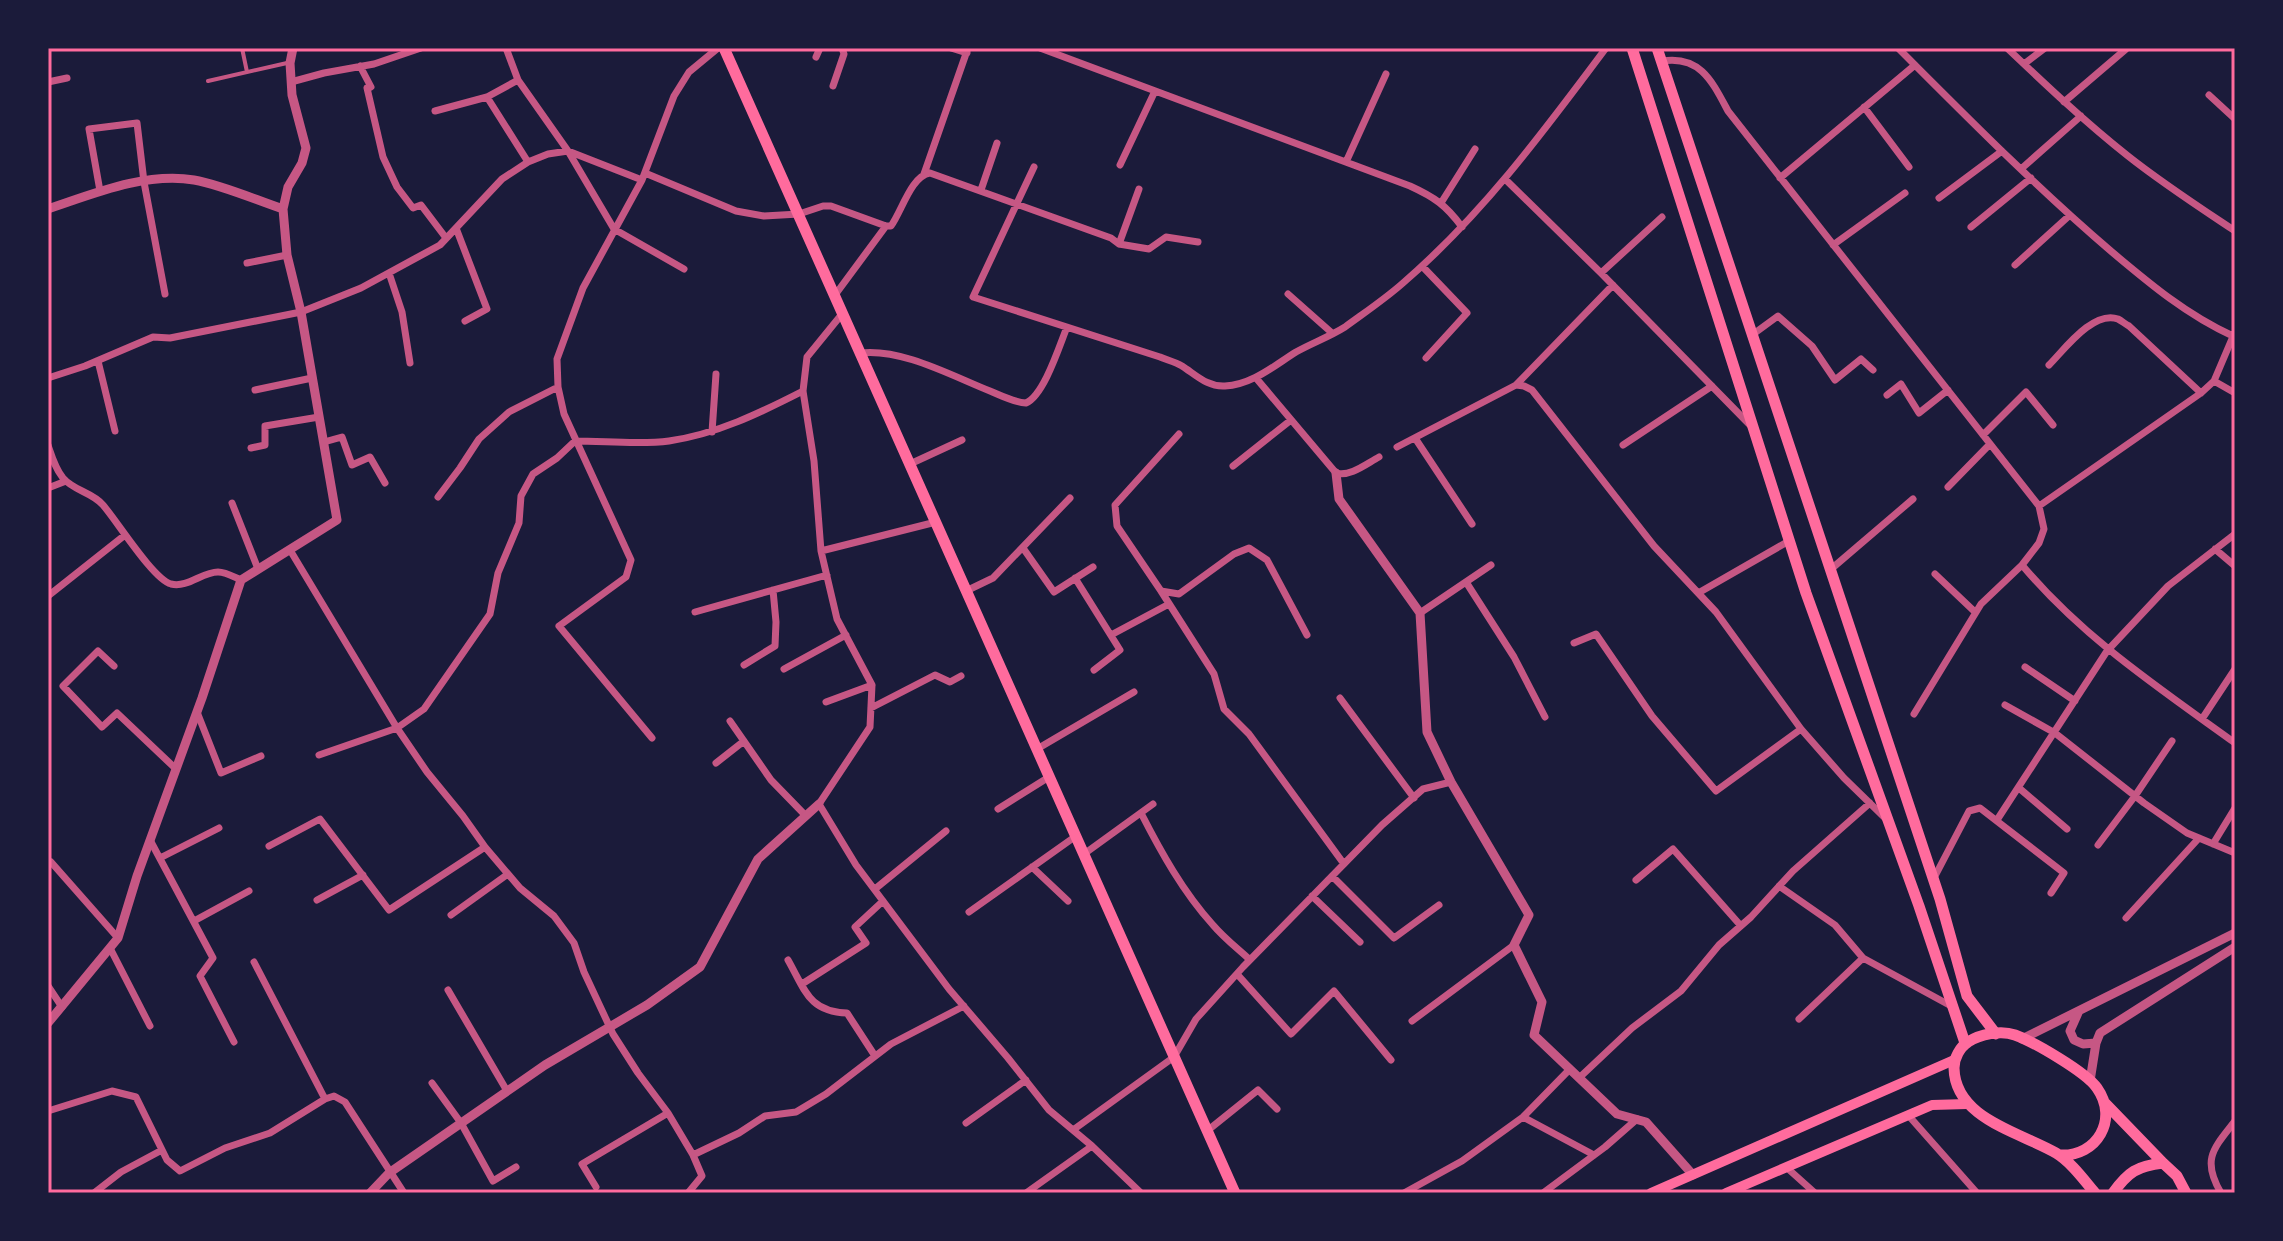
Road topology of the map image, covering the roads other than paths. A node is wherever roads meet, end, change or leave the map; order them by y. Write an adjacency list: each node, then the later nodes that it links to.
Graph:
1 (242, 48): 25 (lane)
2 (293, 48): 21 (street)
3 (421, 48): 24 (street)
4 (506, 48): 28 (street)
5 (718, 48): 52 (street)
6 (724, 48): 66 (main road)
7 (820, 48): 19 (street)
8 (842, 48): 32 (street)
9 (951, 48): 18 (street)
10 (1040, 48): 33 (street)
11 (1606, 48): 55 (street)
12 (1632, 48): 120 (main road)
13 (1657, 48): 20 (main road)
14 (1898, 48): 23 (street)
15 (2007, 48): 22 (street)
16 (2045, 48): 22 (street)
17 (2126, 49): 36 (street)
18 (967, 50): 51 (street)
19 (816, 57)
20 (1662, 61): 53 (street); 96 (main road)
21 (290, 63): 25 (lane); 31 (street)
22 (2024, 64): 36 (street)
23 (1915, 65): 37 (street); 44 (street)
24 (360, 66): 31 (street); 75 (street)
25 (247, 72): 29 (lane)
26 (1386, 74): 46 (street)
27 (67, 78): 30 (street)
28 (518, 80): 35 (street); 43 (street)
29 (208, 81)
30 (48, 82)
31 (291, 82): 65 (street)
32 (833, 86)
33 (1155, 91): 46 (street); 47 (street)
34 (2209, 95): 40 (street)
35 (487, 97): 38 (street); 45 (street)
36 (2064, 102): 39 (street)
37 (1864, 107): 49 (street); 53 (street)
38 (435, 111)
39 (2081, 116): 50 (street); 74 (street)
40 (2235, 119)
41 (997, 143): 58 (street)
42 (1475, 149): 63 (street)
43 (568, 151): 45 (street); 52 (street); 73 (street)
44 (2002, 151): 50 (street); 61 (street)
45 (528, 162): 72 (street)
46 (1346, 162): 63 (street)
47 (1120, 165)
48 (1034, 167): 62 (street)
49 (1909, 167)
50 (2021, 169): 54 (street)
51 (924, 174): 58 (street); 69 (street)
52 (643, 176): 66 (street); 73 (street)
53 (1780, 178): 78 (street)
54 (2031, 178): 67 (street); 71 (street)
55 (1505, 179): 70 (street); 85 (street)
56 (144, 182): 59 (street); 59 (street); 65 (street); 87 (street)
57 (1139, 189): 77 (street)
58 (981, 190): 62 (street)
59 (100, 191): 64 (street)
60 (1905, 193): 78 (street)
61 (1939, 198)
62 (1016, 203): 77 (street); 93 (street)
63 (1441, 203): 70 (street)
64 (48, 209)
65 (283, 209): 79 (street)
66 (799, 214): 69 (street); 89 (main road)
67 (2070, 215): 81 (street); 95 (street)
68 (1662, 217): 85 (street)
69 (886, 226): 89 (street)
70 (1462, 227): 82 (street)
71 (1971, 227)
72 (456, 228): 75 (street); 92 (street)
73 (614, 229): 83 (street); 110 (street)
74 (2235, 231)
75 (446, 238): 84 (street)
76 (1198, 242): 77 (street)
77 (1119, 244)
78 (1833, 245): 112 (street)
79 (287, 255): 80 (street); 90 (street)
80 (247, 263)
81 (2015, 265)
82 (1422, 266): 94 (street); 98 (street)
83 (684, 269)
84 (389, 273): 90 (street); 100 (street)
85 (1601, 273): 86 (street)
86 (1613, 285): 108 (street); 109 (street)
87 (165, 294)
88 (1288, 294): 94 (street)
89 (835, 295): 91 (main road)
90 (301, 312): 99 (street); 105 (street)
91 (843, 313): 97 (main road); 113 (street)
92 (465, 321)
93 (1067, 327): 97 (street); 106 (street)
94 (1332, 333): 106 (street)
95 (2234, 334): 107 (street)
96 (1751, 336): 102 (street); 161 (main road)
97 (860, 353): 135 (main road)
98 (1426, 358)
99 (98, 361): 104 (street); 121 (street)
100 (410, 363)
101 (2049, 365): 114 (street)
102 (1873, 370)
103 (716, 374): 122 (street)
104 (48, 378)
105 (312, 378): 111 (street); 117 (street)
106 (1256, 378): 118 (street)
107 (2214, 381): 114 (street); 115 (street)
108 (1516, 385): 125 (street); 170 (street)
109 (1712, 386): 120 (street); 131 (street)
110 (558, 387): 127 (street); 142 (street)
111 (255, 390)
112 (1948, 390): 116 (street); 124 (street)
113 (803, 391): 122 (street); 155 (street)
114 (2201, 393): 146 (street)
115 (2235, 393)
116 (1887, 395)
117 (319, 417): 128 (street); 133 (street)
118 (1291, 420): 136 (street); 137 (street)
119 (2053, 425): 124 (street)
120 (1753, 428): 151 (main road)
121 (115, 431)
122 (712, 432): 127 (street)
123 (1179, 434): 169 (street)
124 (1983, 435): 129 (street)
125 (1415, 438): 132 (street); 148 (street)
126 (962, 440): 135 (street)
127 (575, 441): 200 (street); 203 (street)
128 (324, 442): 139 (street); 154 (street)
129 (1990, 444): 140 (street); 146 (street)
130 (48, 445): 138 (street)
131 (1623, 445)
132 (1397, 447)
133 (251, 448)
134 (1379, 457): 137 (street)
135 (910, 464): 147 (main road)
136 (1233, 466)
137 (1336, 473): 175 (street)
138 (66, 481): 141 (street); 150 (street)
139 (385, 483)
140 (1948, 487)
141 (48, 488)
142 (438, 497)
143 (1070, 498): 152 (street)
144 (1913, 499): 161 (street)
145 (232, 503): 160 (street)
146 (2039, 506): 157 (street)
147 (936, 522): 155 (street); 168 (main road)
148 (1472, 524)
149 (2235, 534): 153 (street)
150 (125, 535): 165 (street); 171 (street)
151 (1789, 541): 170 (street); 225 (main road)
152 (1023, 548): 164 (street); 168 (street)
153 (2215, 549): 158 (street); 180 (street)
154 (290, 550): 160 (street); 200 (street)
155 (821, 551): 163 (street)
156 (1491, 565): 166 (street)
157 (2022, 565): 174 (street); 180 (street)
158 (2235, 566)
159 (1093, 567): 164 (street)
160 (258, 569): 165 (street)
161 (1830, 570): 245 (main road)
162 (1935, 574): 174 (street)
163 (827, 575): 167 (street); 176 (street)
164 (1075, 578): 177 (street)
165 (241, 580): 195 (street)
166 (1466, 582): 175 (street); 197 (street)
167 (773, 590): 173 (street); 181 (street)
168 (966, 591): 207 (main road)
169 (1161, 591): 172 (street); 178 (street)
170 (1700, 592): 201 (street)
171 (48, 596)
172 (1169, 604): 177 (street); 240 (street)
173 (695, 612)
174 (1975, 612): 196 (street)
175 (1420, 613): 213 (street)
176 (846, 635): 184 (street); 188 (street)
177 (1111, 635): 186 (street)
178 (1307, 635)
179 (1574, 643): 201 (street)
180 (2107, 651): 191 (street); 198 (street)
181 (744, 665)
182 (114, 666): 211 (street)
183 (2025, 667): 191 (street)
184 (784, 669)
185 (2235, 669): 198 (street)
186 (1094, 670)
187 (961, 676): 194 (street)
188 (872, 685): 192 (street); 194 (street)
189 (1134, 692): 207 (street)
190 (1340, 698): 216 (street)
191 (2075, 701): 202 (street)
192 (826, 702)
193 (2005, 705): 202 (street)
194 (871, 708): 218 (street)
195 (197, 711): 209 (street); 211 (street)
196 (1914, 714)
197 (1545, 717)
198 (2202, 719): 206 (street)
199 (730, 721): 204 (street)
200 (397, 728): 208 (street); 235 (street)
201 (1801, 729): 217 (street)
202 (2055, 733): 214 (street); 215 (street)
203 (652, 738)
204 (744, 741): 210 (street); 223 (street)
205 (2172, 741): 215 (street)
206 (2235, 743)
207 (1037, 749): 212 (main road)
208 (319, 755)
209 (261, 756)
210 (716, 763)
211 (176, 769): 231 (street)
212 (1049, 777): 221 (street); 229 (main road)
213 (1451, 782): 216 (street); 264 (street)
214 (2019, 788): 224 (street); 227 (street)
215 (2135, 796): 230 (street); 233 (street)
216 (1414, 798): 240 (street)
217 (1870, 803): 225 (street); 247 (street)
218 (819, 804): 223 (street); 248 (street)
219 (1153, 804): 222 (street)
220 (2235, 808): 232 (street)
221 (998, 809)
222 (1141, 813): 237 (street); 269 (street)
223 (806, 816): 283 (street)
224 (1997, 820): 245 (street); 250 (street)
225 (1888, 821): 277 (main road)
226 (219, 828): 238 (street)
227 (2067, 829)
228 (946, 831): 248 (street)
229 (1076, 836): 237 (main road); 241 (street)
230 (2199, 838): 232 (street); 258 (street)
231 (150, 840): 238 (street); 262 (street)
232 (2213, 844): 236 (street)
233 (2098, 845)
234 (269, 846): 243 (street)
235 (485, 847): 242 (street); 243 (street)
236 (2235, 853)
237 (1084, 854): 290 (main road)
238 (160, 858): 259 (street)
239 (51, 862): 262 (street)
240 (1344, 864): 244 (street)
241 (1032, 867): 254 (street); 256 (street)
242 (508, 874): 257 (street); 283 (street)
243 (363, 875): 252 (street)
244 (1332, 876): 251 (street); 255 (street)
245 (1933, 879): 284 (main road)
246 (1636, 880): 260 (street)
247 (1779, 886): 260 (street); 267 (street)
248 (875, 889): 253 (street)
249 (249, 891): 259 (street)
250 (2051, 893)
251 (1312, 896): 263 (street); 269 (street)
252 (317, 900)
253 (883, 901): 272 (street); 275 (street)
254 (1068, 901)
255 (1439, 905)
256 (969, 912)
257 (451, 915)
258 (2126, 918)
259 (194, 921): 286 (street)
260 (1741, 926): 294 (street)
261 (2235, 933): 278 (street)
262 (118, 938): 266 (street)
263 (1360, 942)
264 (1514, 945): 280 (street); 293 (street)
265 (2235, 947): 288 (street)
266 (110, 948): 276 (street); 282 (street)
267 (1863, 958): 277 (street); 279 (street)
268 (788, 960): 272 (street)
269 (1250, 960): 271 (street)
270 (254, 962): 299 (street)
271 (1237, 974): 290 (street); 291 (street)
272 (802, 984): 289 (street)
273 (48, 986): 276 (street)
274 (448, 990): 298 (street)
275 (964, 1006): 289 (street); 295 (street)
276 (62, 1007): 281 (street)
277 (1954, 1008): 287 (main road)
278 (2078, 1013): 285 (street); 288 (street)
279 (1799, 1019)
280 (1412, 1021)
281 (48, 1023)
282 (150, 1026)
283 (611, 1026): 298 (street); 304 (street)
284 (1996, 1034): 285 (main road); 287 (main road)
285 (2022, 1039): 296 (main road)
286 (234, 1042)
287 (1965, 1043): 292 (main road)
288 (2096, 1043): 296 (street)
289 (875, 1056): 315 (street)
290 (1174, 1057): 311 (street); 312 (main road)
291 (1391, 1060)
292 (1954, 1060): 301 (main road); 322 (main road)
293 (1570, 1069): 294 (street); 306 (street)
294 (1579, 1078): 307 (street)
295 (1026, 1080): 310 (street); 311 (street)
296 (2090, 1081): 300 (main road)
297 (432, 1083): 309 (street)
298 (507, 1091): 309 (street)
299 (325, 1099): 314 (street); 321 (street)
300 (2105, 1103): 317 (main road); 318 (main road)
301 (1967, 1104): 305 (main road); 317 (main road)
302 (48, 1109): 314 (street)
303 (1277, 1109): 312 (street)
304 (668, 1113): 315 (street); 323 (street)
305 (1908, 1115): 320 (main road); 337 (street)
306 (1523, 1117): 316 (street); 332 (street)
307 (1637, 1119): 316 (street); 322 (street)
308 (2235, 1121): 340 (street)
309 (461, 1123): 319 (street); 321 (street)
310 (966, 1123)
311 (1073, 1130): 313 (street)
312 (1207, 1131): 331 (main road)
313 (1092, 1146): 329 (street); 330 (street)
314 (162, 1150): 325 (street)
315 (693, 1155): 328 (street)
316 (1594, 1155): 333 (street)
317 (2060, 1155): 338 (main road)
318 (2163, 1163): 324 (main road); 339 (main road)
319 (516, 1167)
320 (1786, 1167): 335 (main road); 336 (street)
321 (389, 1173): 326 (street); 327 (street)
322 (1693, 1175): 334 (main road)
323 (596, 1187)
324 (2188, 1192)
325 (94, 1193)
326 (370, 1193)
327 (404, 1193)
328 (688, 1193)
329 (1026, 1193)
330 (1141, 1193)
331 (1235, 1193)
332 (1404, 1193)
333 (1543, 1193)
334 (1651, 1193)
335 (1726, 1193)
336 (1815, 1193)
337 (1977, 1193)
338 (2095, 1193)
339 (2113, 1193)
340 (2221, 1193)

